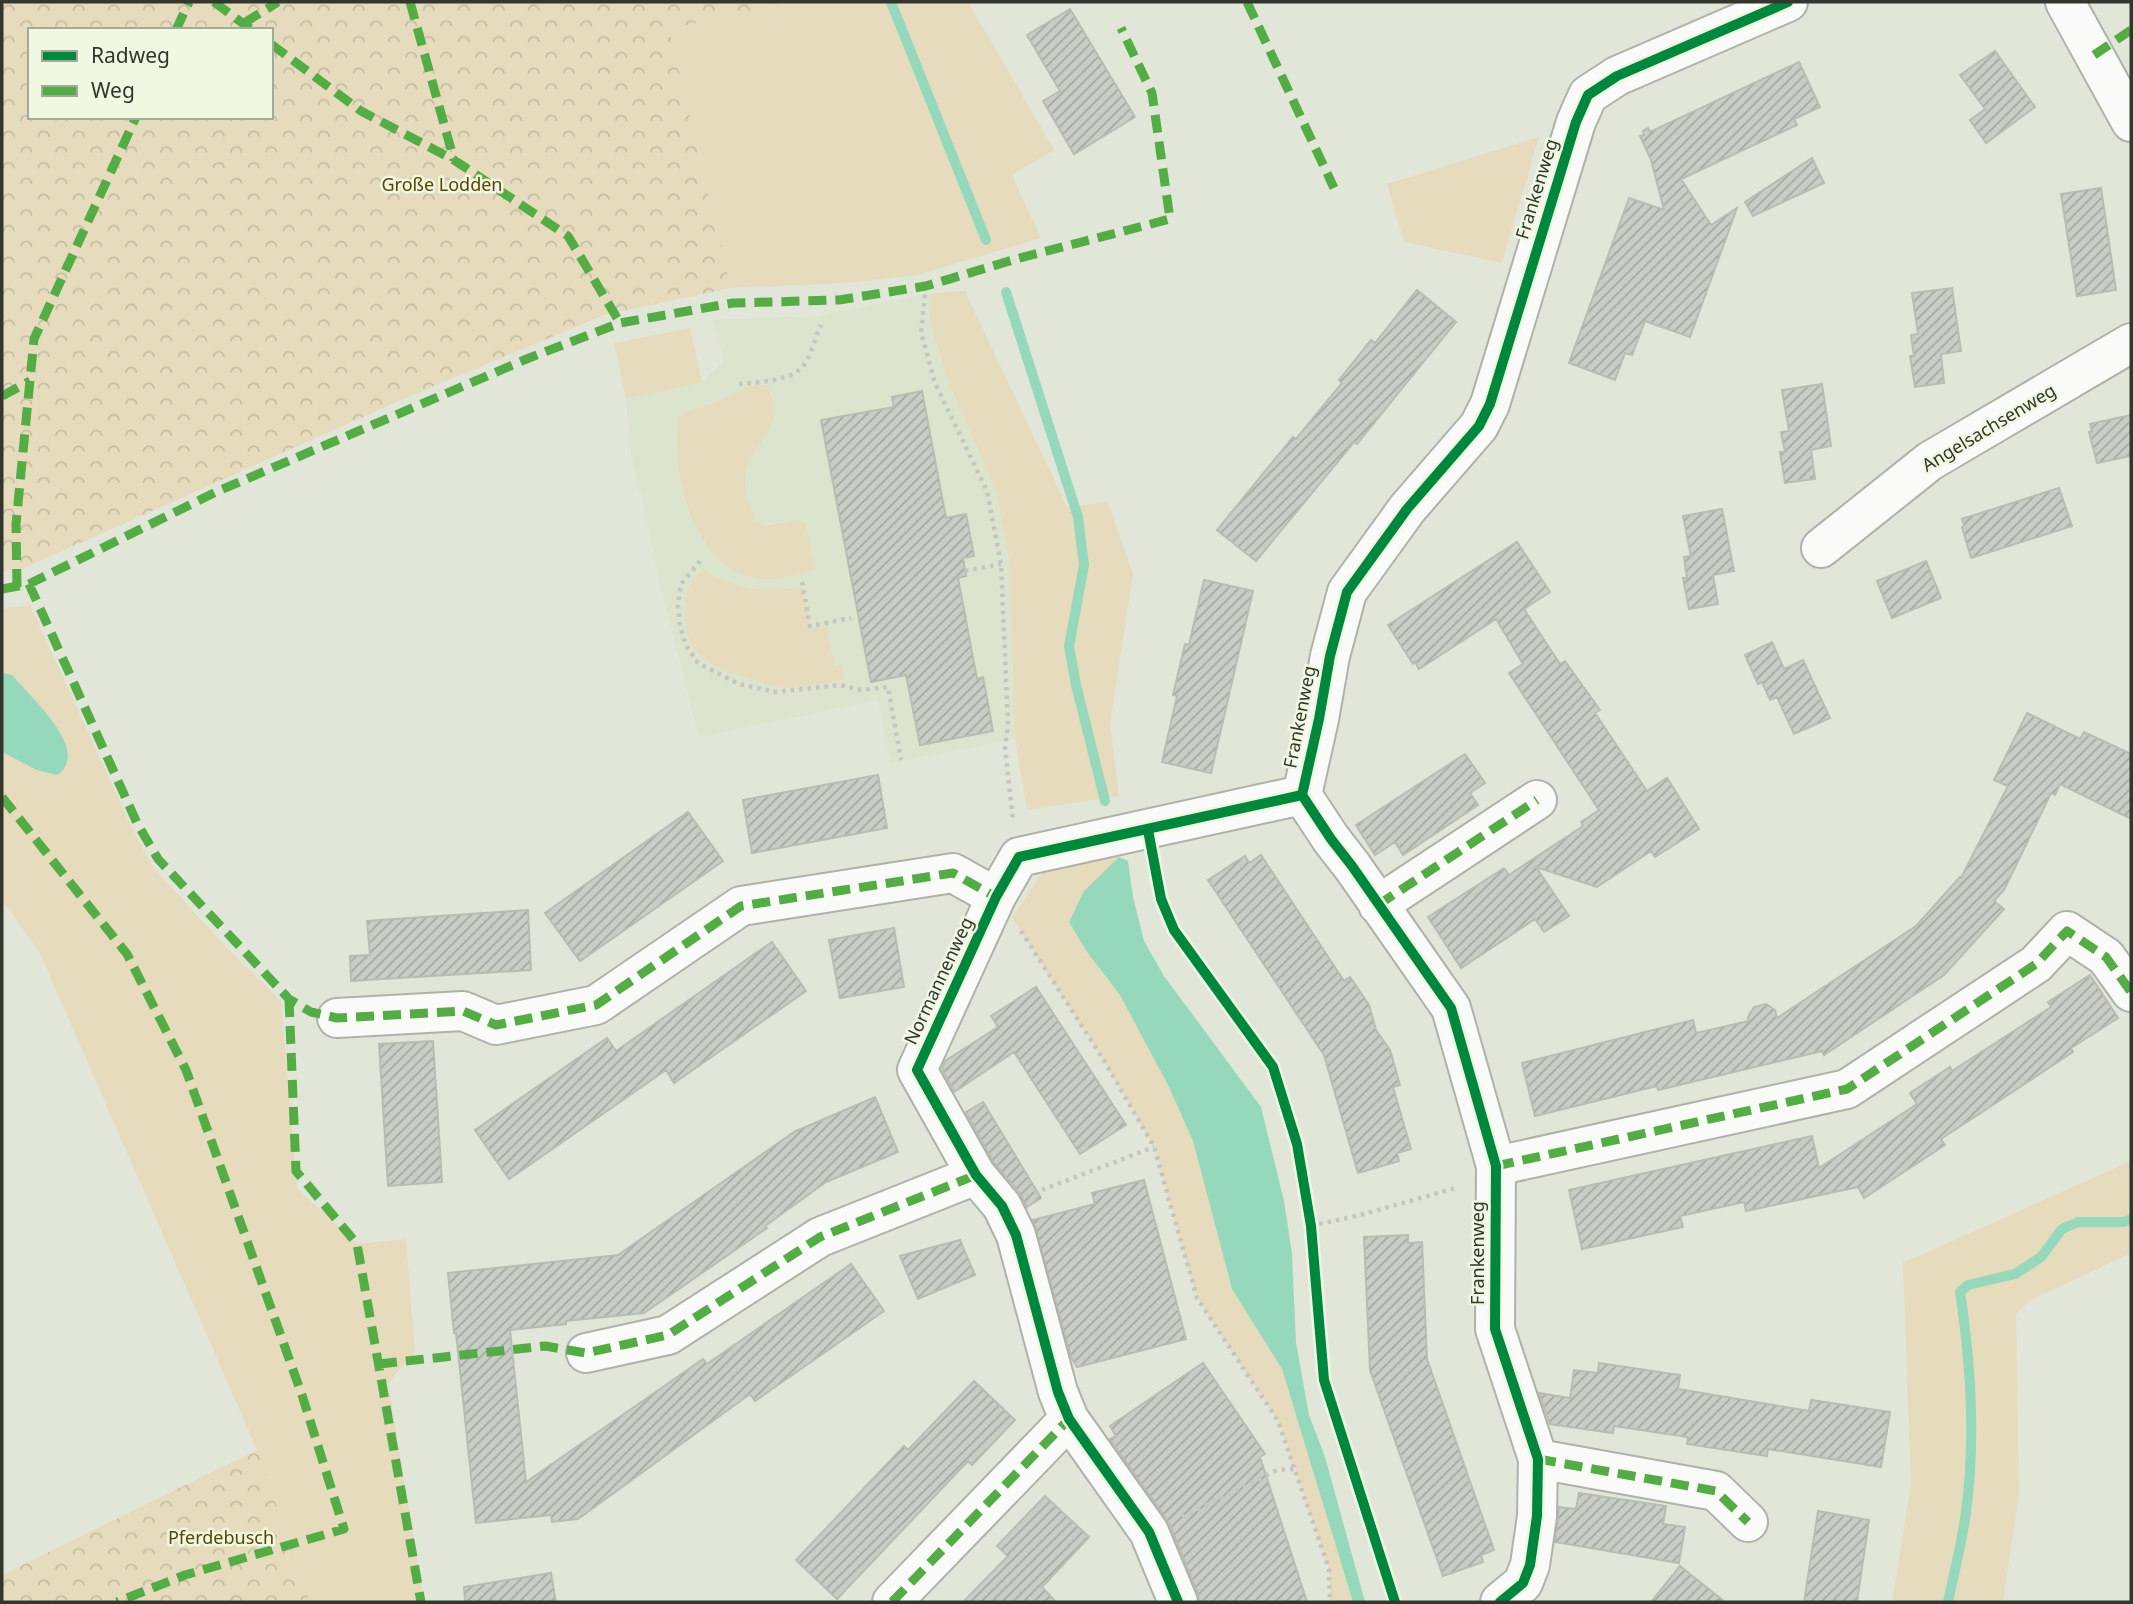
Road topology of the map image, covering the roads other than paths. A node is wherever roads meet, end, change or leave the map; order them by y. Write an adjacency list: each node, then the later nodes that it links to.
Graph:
1 (1788, 2): 6 (street, Frankenweg)
2 (2065, 2): 3 (street)
3 (2131, 122)
4 (2131, 343): 5 (street, Angelsachsenweg)
5 (1821, 548)
6 (1302, 795): 8 (street, Normannenweg); 9 (street, Frankenweg)
7 (1537, 800): 9 (street)
8 (996, 897): 11 (street); 13 (street, Normannenweg)
9 (1378, 905): 12 (street, Frankenweg)
10 (2131, 992): 12 (street)
11 (337, 1018)
12 (1496, 1166): 16 (street, Frankenweg)
13 (976, 1175): 14 (street); 15 (street, Normannenweg)
14 (586, 1353)
15 (1069, 1419): 18 (street); 19 (street, Normannenweg)
16 (1538, 1459): 17 (street); 20 (street, Frankenweg)
17 (1748, 1522)
18 (892, 1602)
19 (1178, 1602)
20 (1500, 1602)

